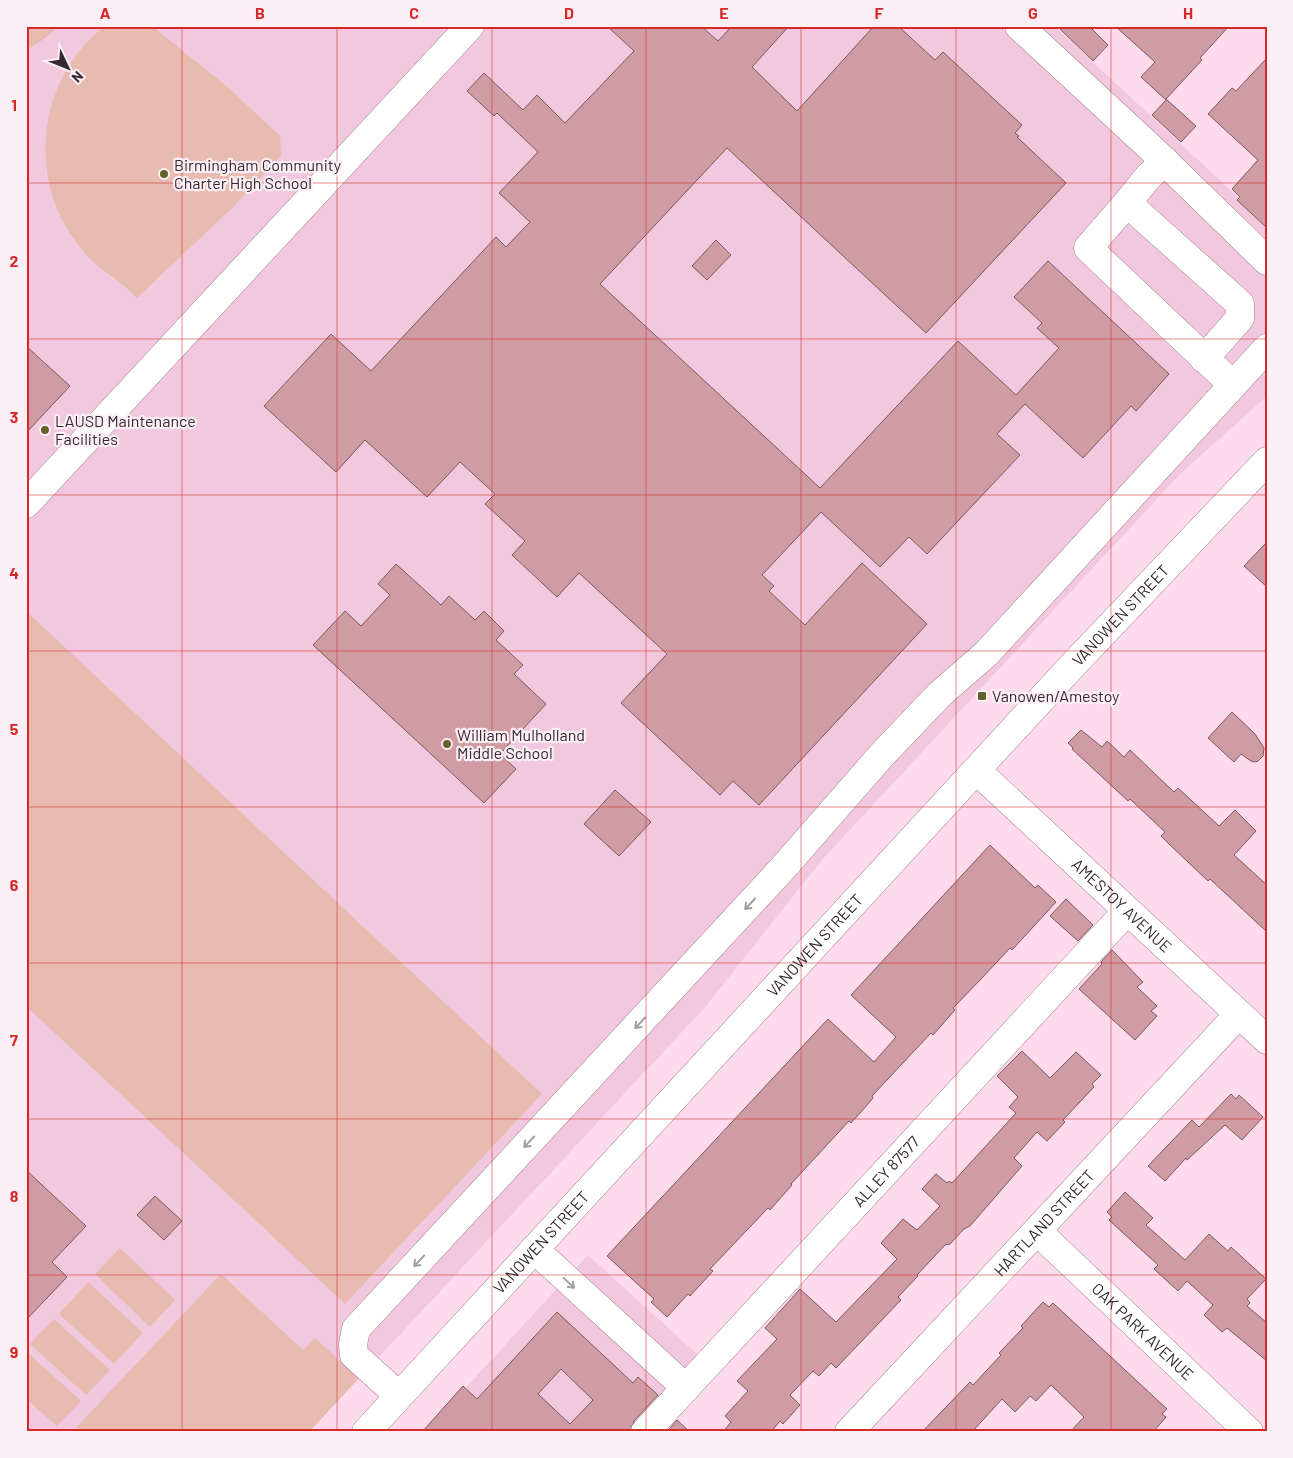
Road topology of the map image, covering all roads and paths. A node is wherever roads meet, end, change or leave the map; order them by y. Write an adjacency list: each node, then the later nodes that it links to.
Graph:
1 (470, 26): 10 (street)
2 (1019, 26): 3 (street)
3 (1165, 161): 4 (street); 5 (street)
4 (1127, 203): 7 (street); 7 (street)
5 (1267, 262)
6 (1267, 348): 8 (street)
7 (1204, 358): 8 (street)
8 (1233, 385): 18 (street, one-way to 18)
9 (1267, 461): 11 (street, VANOWEN STREET)
10 (26, 504)
11 (976, 770): 12 (street, AMESTOY AVENUE); 16 (street, VANOWEN STREET)
12 (1127, 911): 13 (street, AMESTOY AVENUE); 17 (street, ALLEY 87577)
13 (1239, 1014): 14 (street, AMESTOY AVENUE); 15 (street, HARTLAND STREET)
14 (1267, 1040)
15 (1037, 1231): 19 (street, OAK PARK AVENUE); 22 (street, HARTLAND STREET)
16 (534, 1249): 17 (street, one-way to 17); 18 (street, VANOWEN STREET)
17 (686, 1388): 21 (street, ALLEY 87577)
18 (398, 1395): 20 (street, VANOWEN STREET)
19 (1238, 1428)
20 (366, 1432)
21 (645, 1432)
22 (849, 1432)

